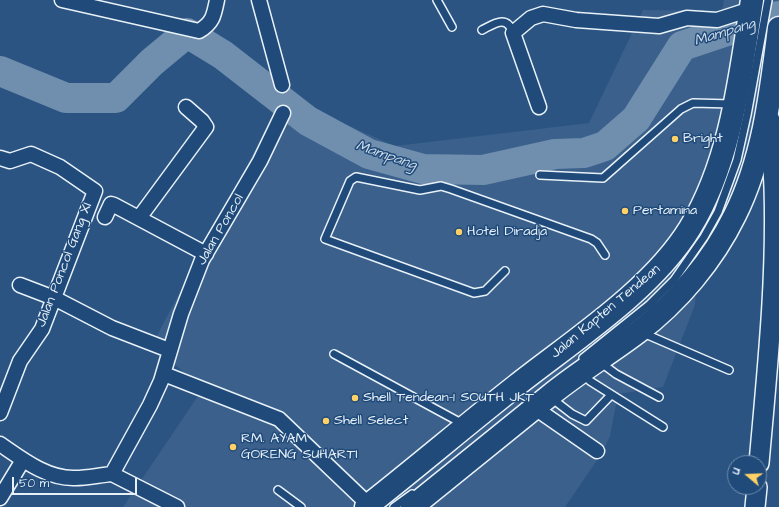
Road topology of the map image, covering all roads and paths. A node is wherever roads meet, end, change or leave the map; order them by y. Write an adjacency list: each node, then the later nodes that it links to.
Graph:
1 (62, 0): 2 (street)
2 (217, 0)
3 (259, 0): 11 (street)
4 (437, 0): 6 (lane)
5 (755, 8): 9 (street); 12 (main road, Jalan Kapten Tendean); 31 (lane)
6 (452, 27)
7 (779, 28): 10 (main road)
8 (482, 30): 9 (lane)
9 (512, 33): 15 (street)
10 (776, 65): 13 (main road)
11 (282, 85)
12 (734, 104): 18 (lane); 39 (main road, Jalan Kapten Tendean)
13 (769, 104): 19 (street); 28 (main road)
14 (186, 107): 21 (street)
15 (539, 107)
16 (282, 113): 22 (street, Jalan Poncol)
17 (0, 158): 27 (street, Jalan Poncol Gang XI)
18 (540, 175)
19 (776, 188): 25 (street)
20 (105, 217): 21 (street)
21 (139, 218): 22 (street)
22 (206, 254): 29 (street, Jalan Poncol)
23 (605, 255): 24 (lane)
24 (505, 271)
25 (776, 281): 34 (street)
26 (20, 285): 27 (street)
27 (54, 298): 29 (street); 38 (street, Jalan Poncol Gang XI)
28 (639, 331): 31 (main road); 32 (lane)
29 (169, 350): 33 (street, Jalan Poncol)
30 (334, 354): 39 (lane)
31 (585, 365): 35 (lane); 36 (lane); 37 (main road)
32 (729, 370)
33 (164, 374): 45 (street, Jalan Poncol); 49 (street)
34 (773, 380): 43 (street)
35 (611, 395): 37 (lane); 40 (lane)
36 (659, 397)
37 (542, 402): 42 (street); 47 (main road)
38 (0, 413)
39 (465, 425): 49 (main road, Jalan Kapten Tendean)
40 (663, 427)
41 (0, 444): 44 (street)
42 (597, 451)
43 (760, 455)
44 (23, 460): 45 (street); 48 (street)
45 (112, 474): 50 (street)
46 (278, 490): 51 (lane)
47 (416, 497): 52 (lane)
48 (0, 498)
49 (367, 506)
50 (177, 507)
51 (302, 507)
52 (394, 507)

